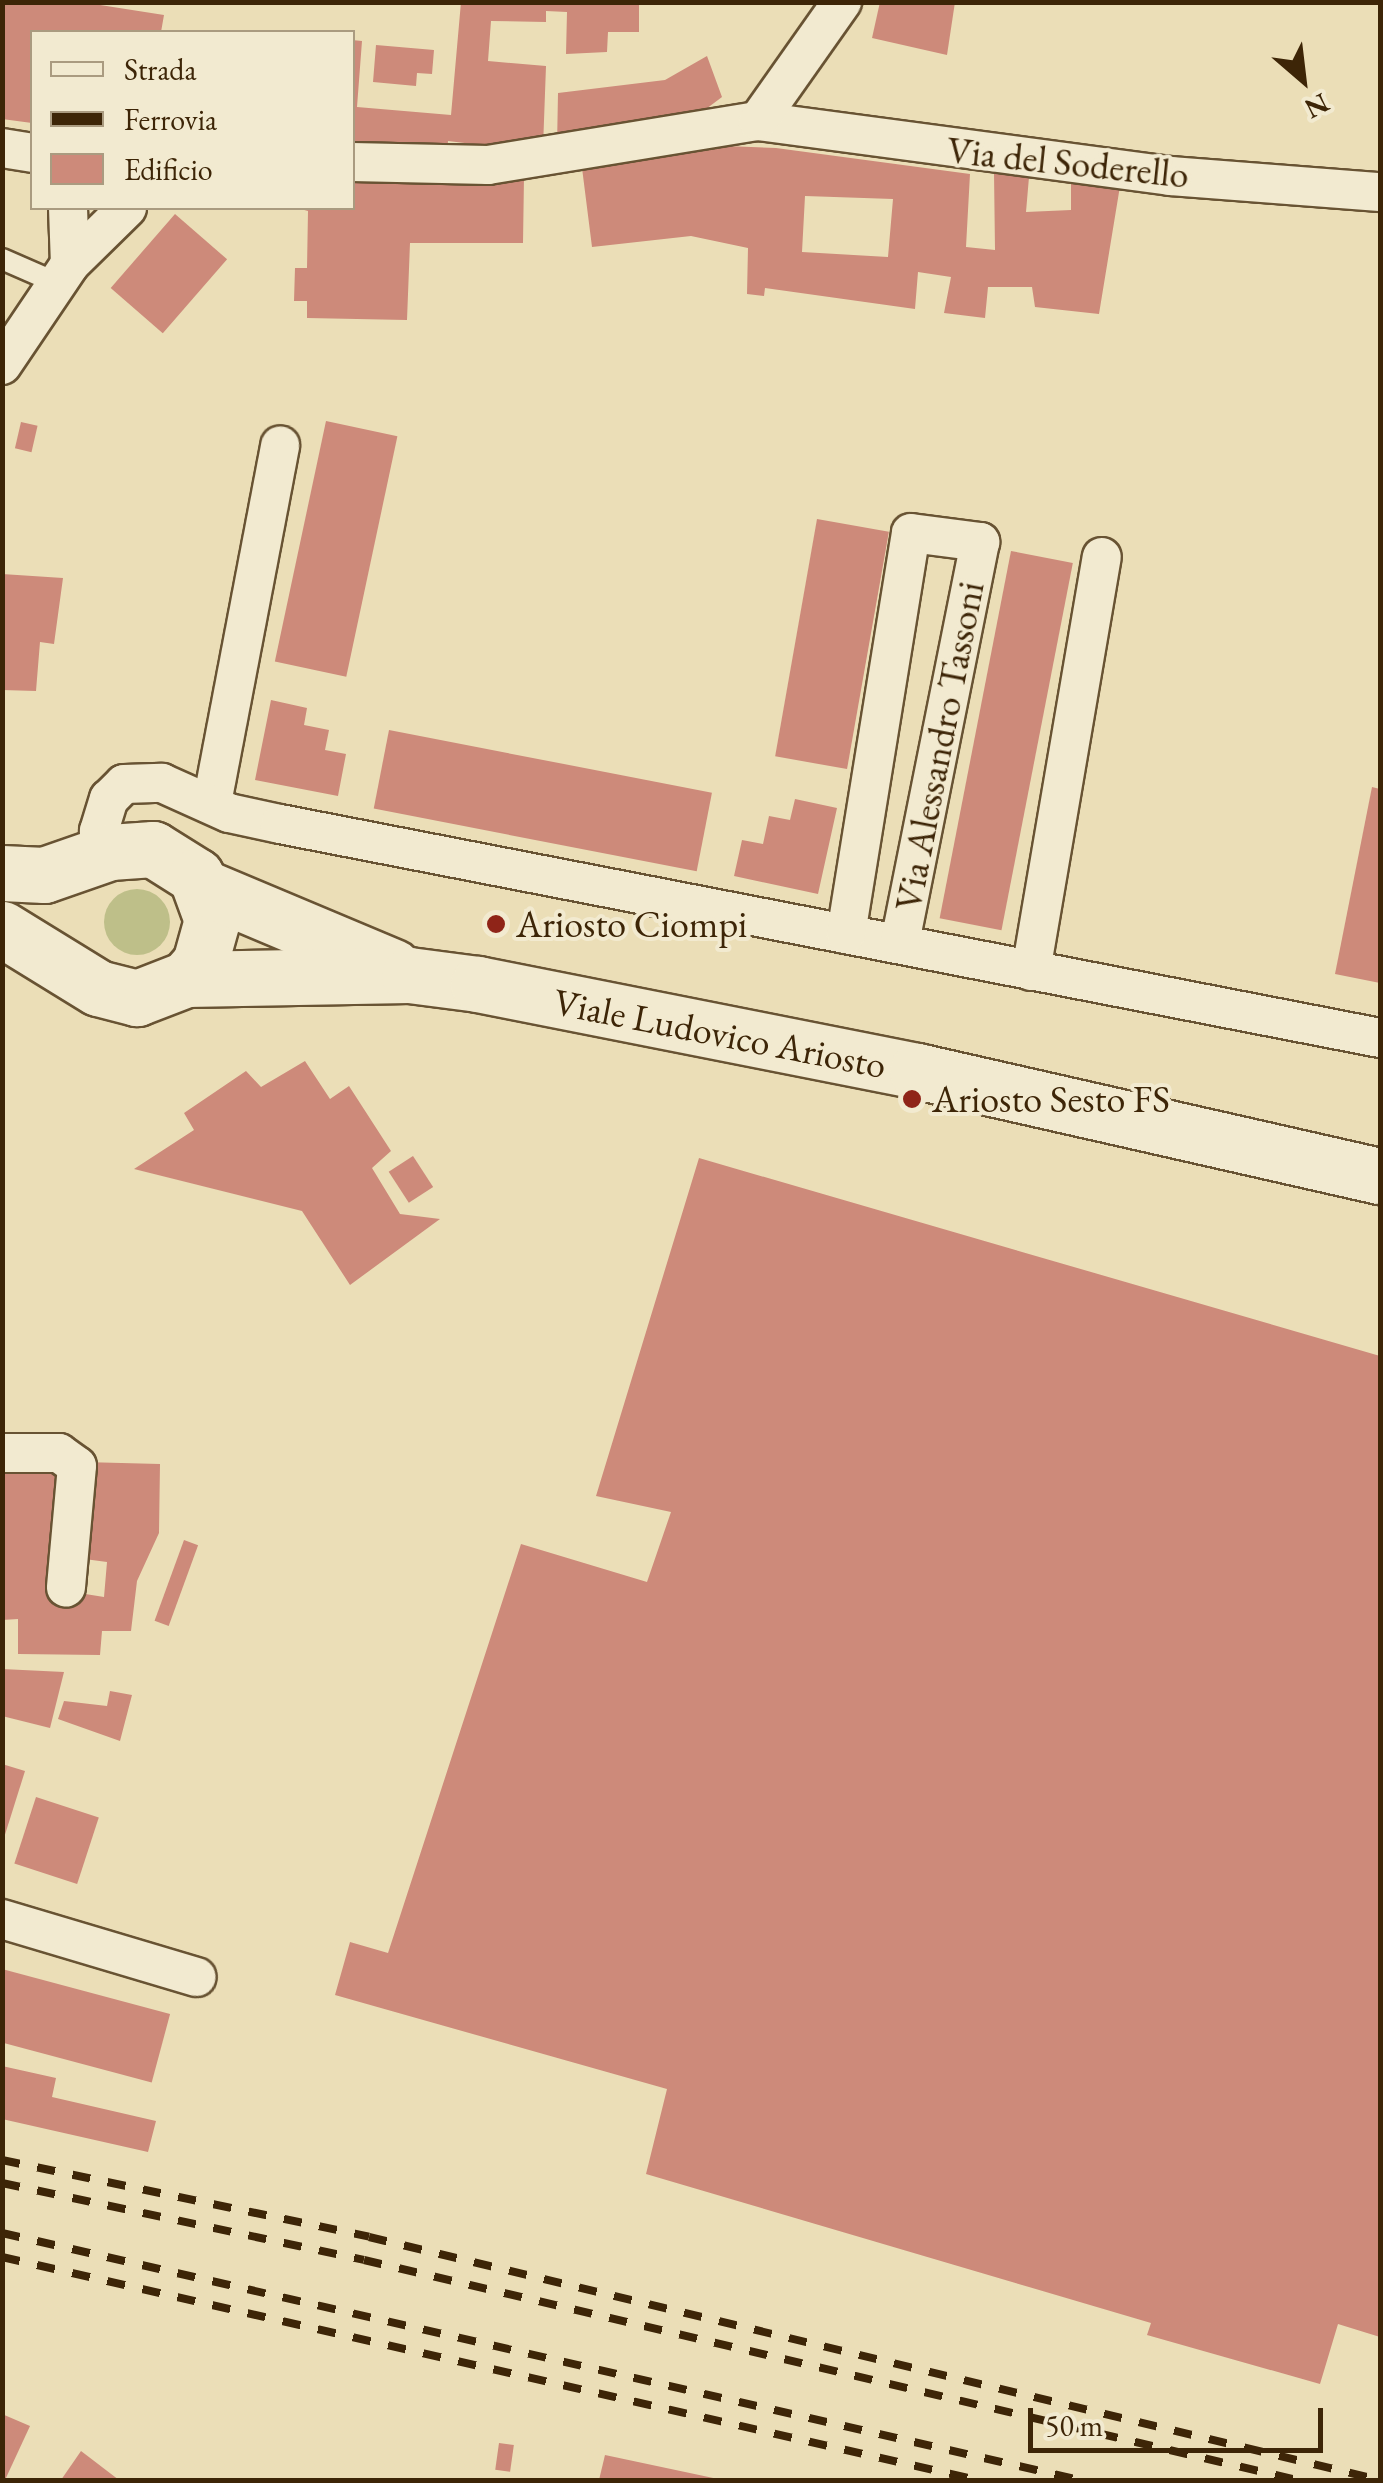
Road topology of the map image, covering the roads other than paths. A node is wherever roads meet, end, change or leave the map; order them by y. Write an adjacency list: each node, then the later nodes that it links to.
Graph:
1 (842, 2): 2 (street)
2 (758, 121): 5 (street, Via del Soderello); 6 (street, Via del Soderello)
3 (2, 148): 4 (street)
4 (30, 154)
5 (355, 162)
6 (1380, 192)
7 (68, 210): 10 (street)
8 (125, 210): 10 (street)
9 (2, 259): 10 (lane)
10 (64, 274): 11 (street)
11 (2, 365)
12 (280, 444): 14 (street)
13 (1102, 558): 22 (street)
14 (212, 803): 15 (street, Via Alessandro Tassoni); 19 (street, Via Alessandro Tassoni)
15 (98, 858): 16 (street, Viale Ludovico Ariosto); 17 (street, Viale Ludovico Ariosto); 21 (street)
16 (2, 873)
17 (203, 887): 23 (street, Viale Ludovico Ariosto); 24 (street)
18 (2, 929): 21 (street, Viale Ludovico Ariosto)
19 (846, 934): 20 (street, Via Alessandro Tassoni); 20 (street, Via Alessandro Tassoni)
20 (900, 944): 22 (street, Via Alessandro Tassoni)
21 (78, 971): 24 (street, Viale Ludovico Ariosto)
22 (1031, 971): 25 (street, Via Alessandro Tassoni)
23 (409, 974): 24 (street, Viale Ludovico Ariosto); 26 (street, Viale Ludovico Ariosto)
24 (186, 980)
25 (1380, 1038)
26 (1380, 1176)
27 (2, 1454): 28 (street)
28 (66, 1588)
29 (2, 1919): 30 (street)
30 (197, 1977)

